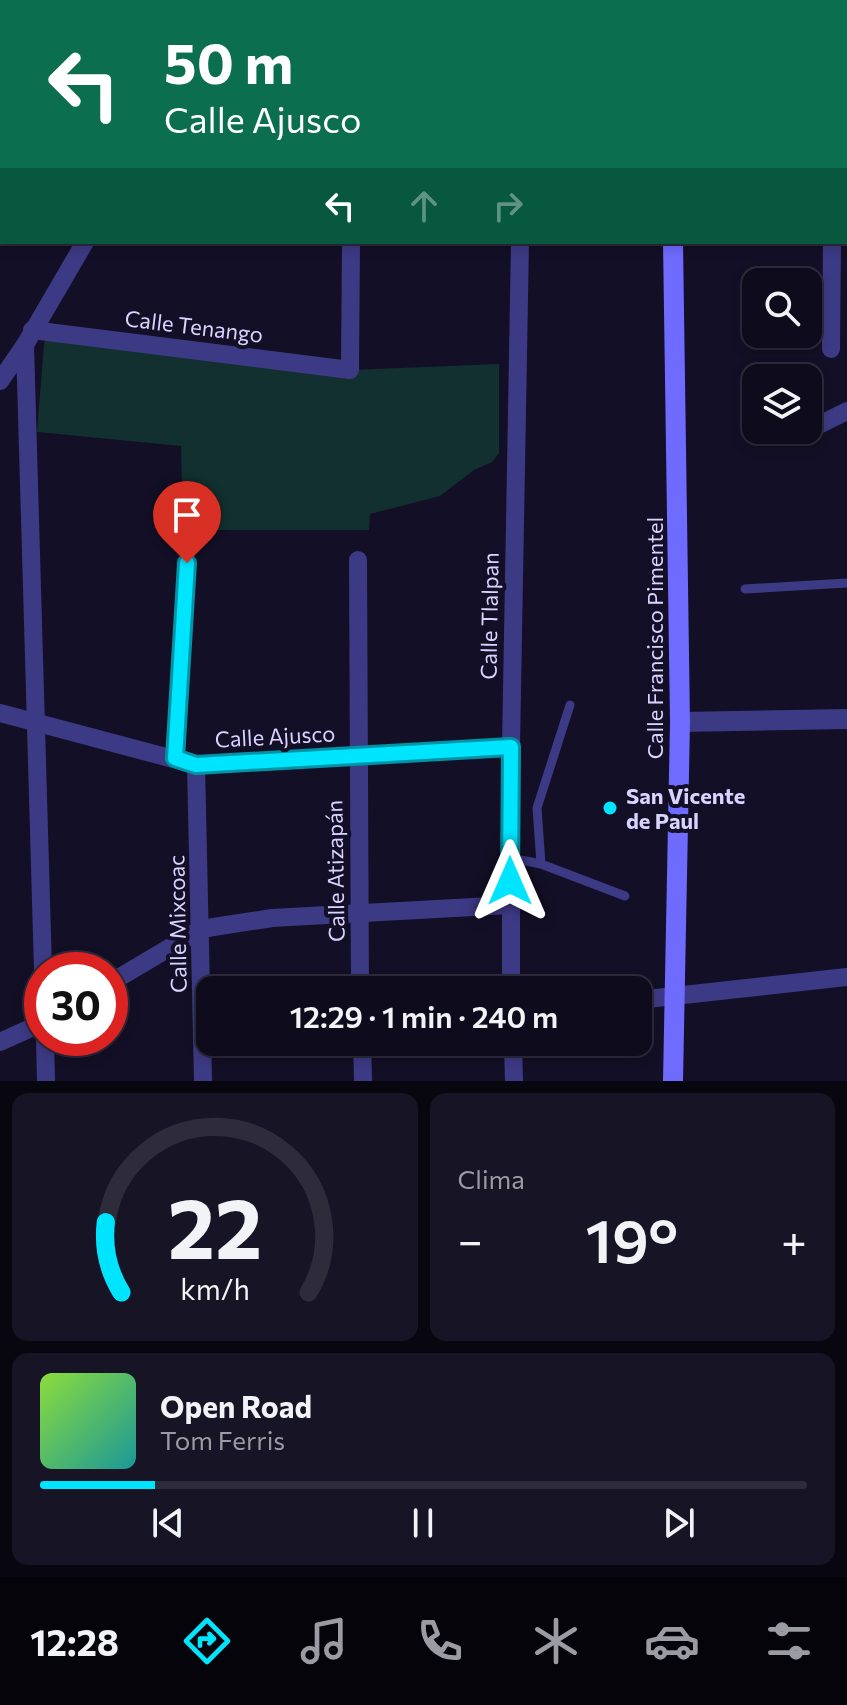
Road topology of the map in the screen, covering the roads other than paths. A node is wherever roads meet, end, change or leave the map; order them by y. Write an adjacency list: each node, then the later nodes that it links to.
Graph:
1 (84, 244): 6 (street)
2 (351, 244): 6 (street, Calle Tenango)
3 (520, 244): 20 (street, Calle Tlalpan)
4 (673, 244): 18 (main road, Calle Francisco Pimentel)
5 (832, 244): 7 (street)
6 (28, 338): 8 (street); 19 (street)
7 (831, 349)
8 (0, 381)
9 (847, 411): 10 (street)
10 (822, 424)
11 (358, 560): 21 (street, Calle Atizapán)
12 (187, 563): 22 (street)
13 (847, 583): 14 (lane)
14 (745, 589)
15 (570, 705): 25 (lane)
16 (0, 713): 19 (street, Calle Ajusco)
17 (847, 720): 18 (street)
18 (680, 722): 35 (main road, Calle Francisco Pimentel)
19 (35, 723): 22 (street, Calle Ajusco); 30 (street)
20 (511, 747): 21 (street, Calle Ajusco); 24 (street, Calle Tlalpan)
21 (357, 755): 23 (street, Calle Ajusco); 28 (street, Calle Atizapán)
22 (175, 758): 23 (street, Calle Ajusco)
23 (196, 765): 29 (street, Calle Mixcoac)
24 (510, 858): 25 (lane); 27 (street, Calle Tlalpan)
25 (541, 864): 26 (lane)
26 (625, 896)
27 (510, 905): 28 (street); 33 (street, Calle Tlalpan)
28 (358, 913): 29 (street); 32 (street, Calle Atizapán)
29 (201, 929): 31 (street); 43 (street, Calle Mixcoac)
30 (42, 952)
31 (128, 972)
32 (360, 976)
33 (511, 976)
34 (847, 977): 35 (street)
35 (674, 995): 36 (street); 46 (main road, Calle Francisco Pimentel)
36 (652, 998)
37 (24, 1031): 38 (street)
38 (0, 1042)
39 (45, 1056): 42 (street)
40 (362, 1056): 44 (street)
41 (513, 1056): 45 (street)
42 (46, 1081)
43 (203, 1081)
44 (363, 1081)
45 (514, 1081)
46 (673, 1081)

